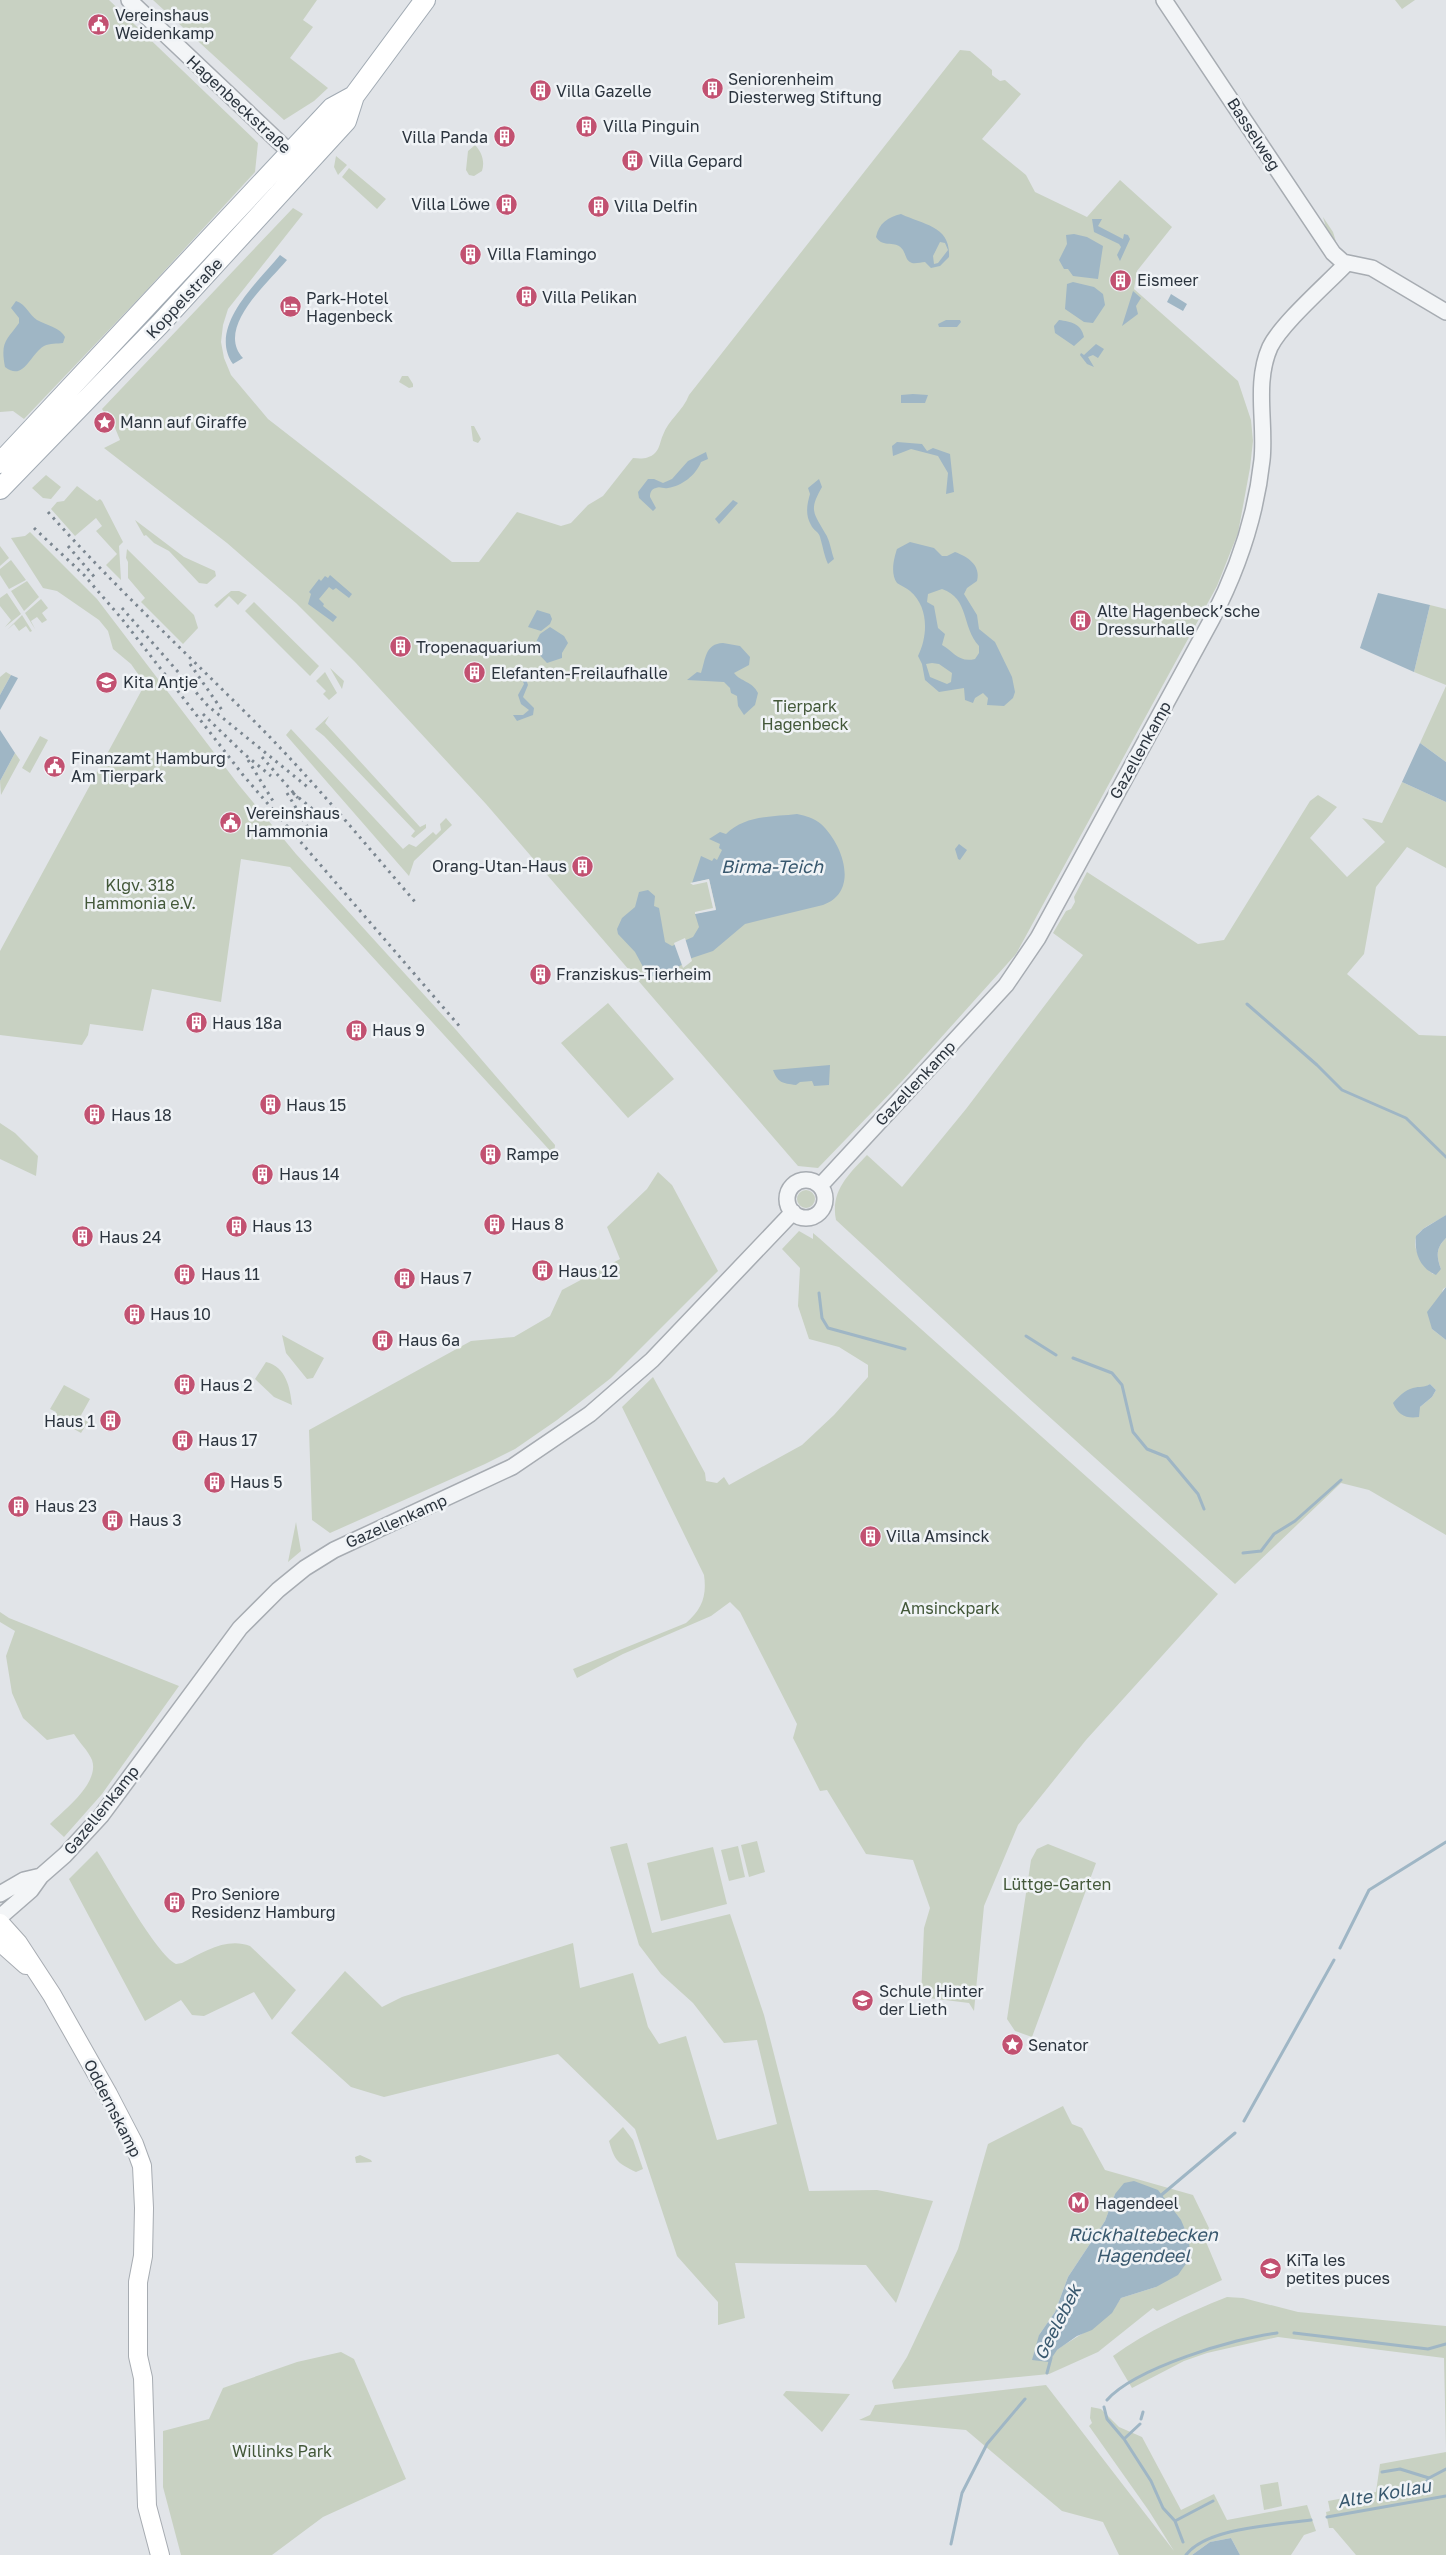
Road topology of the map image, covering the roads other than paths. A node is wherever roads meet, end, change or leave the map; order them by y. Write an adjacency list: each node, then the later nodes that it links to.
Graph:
1 (129, 0): 5 (street, Hagenbeckstraße)
2 (425, 0): 4 (main road, Koppelstraße)
3 (1164, 0): 7 (street, Basselweg)
4 (354, 96): 5 (main road, Koppelstraße); 6 (main road, Koppelstraße)
5 (290, 153): 6 (street, Hagenbeckstraße); 9 (main road, Koppelstraße)
6 (306, 167): 10 (main road, Koppelstraße)
7 (1347, 263): 8 (street); 11 (street, Gazellenkamp)
8 (1446, 312)
9 (0, 463)
10 (0, 489)
11 (820, 1186): 12 (street); 12 (street)
12 (793, 1212): 13 (street, Gazellenkamp)
13 (41, 1876): 14 (street, Gazellenkamp); 15 (street, Gazellenkamp)
14 (0, 1894)
15 (0, 1917)
16 (0, 1923): 18 (main road, Oddernskamp)
17 (0, 1942): 18 (main road, Oddernskamp)
18 (37, 1974): 19 (main road, Oddernskamp)
19 (160, 2555)

